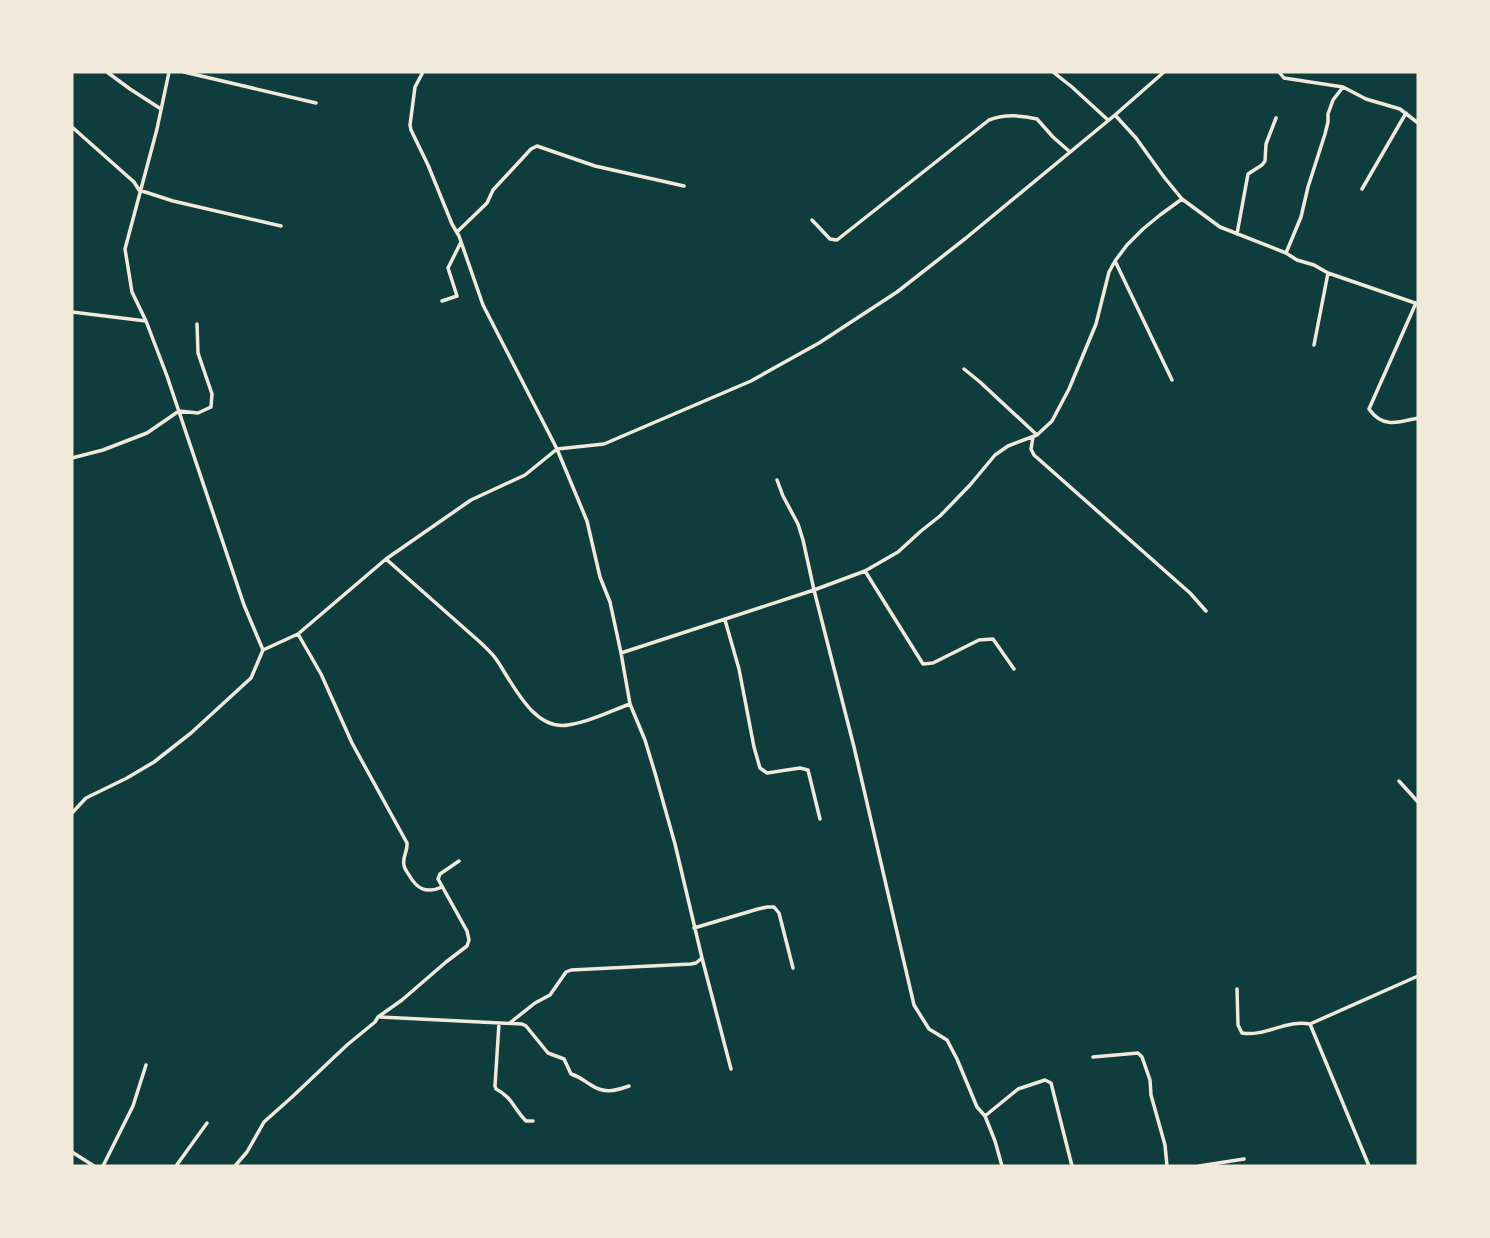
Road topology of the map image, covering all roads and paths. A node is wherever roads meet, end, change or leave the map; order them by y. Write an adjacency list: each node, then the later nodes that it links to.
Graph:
1 (107, 72): 10 (street)
2 (169, 72): 10 (street)
3 (184, 72): 9 (street)
4 (423, 72): 24 (street)
5 (1053, 72): 14 (street)
6 (1164, 72): 12 (street)
7 (1279, 72): 8 (street)
8 (1343, 87): 11 (street); 27 (street)
9 (316, 103)
10 (161, 109): 20 (street)
11 (1406, 113): 15 (street); 19 (street)
12 (1115, 115): 14 (street); 21 (street)
13 (1276, 118): 25 (street)
14 (1108, 120): 17 (street)
15 (1418, 123)
16 (72, 127): 20 (street)
17 (1070, 152): 22 (street); 41 (street)
18 (684, 186): 24 (street)
19 (1362, 189)
20 (139, 190): 23 (street); 33 (street)
21 (1182, 199): 25 (street); 28 (street)
22 (812, 220)
23 (281, 226)
24 (457, 232): 26 (street)
25 (1237, 234): 27 (street)
26 (461, 242): 30 (street); 41 (street)
27 (1286, 253): 29 (street)
28 (1115, 261): 37 (street); 40 (street)
29 (1328, 273): 31 (street); 35 (street)
30 (442, 301)
31 (1417, 304): 39 (street)
32 (72, 312): 33 (street)
33 (146, 321): 38 (street)
34 (197, 324): 38 (street)
35 (1314, 345)
36 (964, 369): 40 (street)
37 (1172, 380)
38 (179, 411): 42 (street); 50 (street)
39 (1418, 418)
40 (1035, 436): 45 (street); 47 (street)
41 (557, 449): 44 (street); 51 (street)
42 (72, 458)
43 (777, 480): 46 (street)
44 (386, 559): 49 (street); 53 (street)
45 (865, 570): 46 (street); 52 (street)
46 (814, 590): 48 (street); 73 (street)
47 (1206, 611)
48 (725, 620): 51 (street); 57 (street)
49 (298, 634): 50 (street); 59 (street)
50 (263, 650): 56 (street)
51 (621, 653): 53 (street)
52 (1014, 669)
53 (630, 704): 60 (street)
54 (1399, 781): 55 (street)
55 (1418, 802)
56 (72, 813)
57 (820, 819)
58 (459, 860): 59 (street)
59 (442, 887): 65 (street)
60 (694, 928): 61 (street); 62 (street)
61 (702, 958): 67 (street); 71 (street)
62 (793, 968)
63 (1418, 976): 68 (street)
64 (1237, 989): 68 (street)
65 (378, 1017): 66 (street); 81 (street)
66 (499, 1023): 67 (street); 74 (street)
67 (509, 1023): 72 (street)
68 (1310, 1024): 86 (street)
69 (1093, 1057): 84 (street)
70 (146, 1065): 79 (street)
71 (731, 1069)
72 (629, 1086)
73 (985, 1116): 82 (street); 83 (street)
74 (533, 1121)
75 (207, 1123): 80 (street)
76 (72, 1152): 78 (street)
77 (1244, 1159): 85 (street)
78 (94, 1166)
79 (103, 1166)
80 (176, 1166)
81 (235, 1166)
82 (1002, 1166)
83 (1072, 1166)
84 (1167, 1166)
85 (1199, 1166)
86 (1369, 1166)

